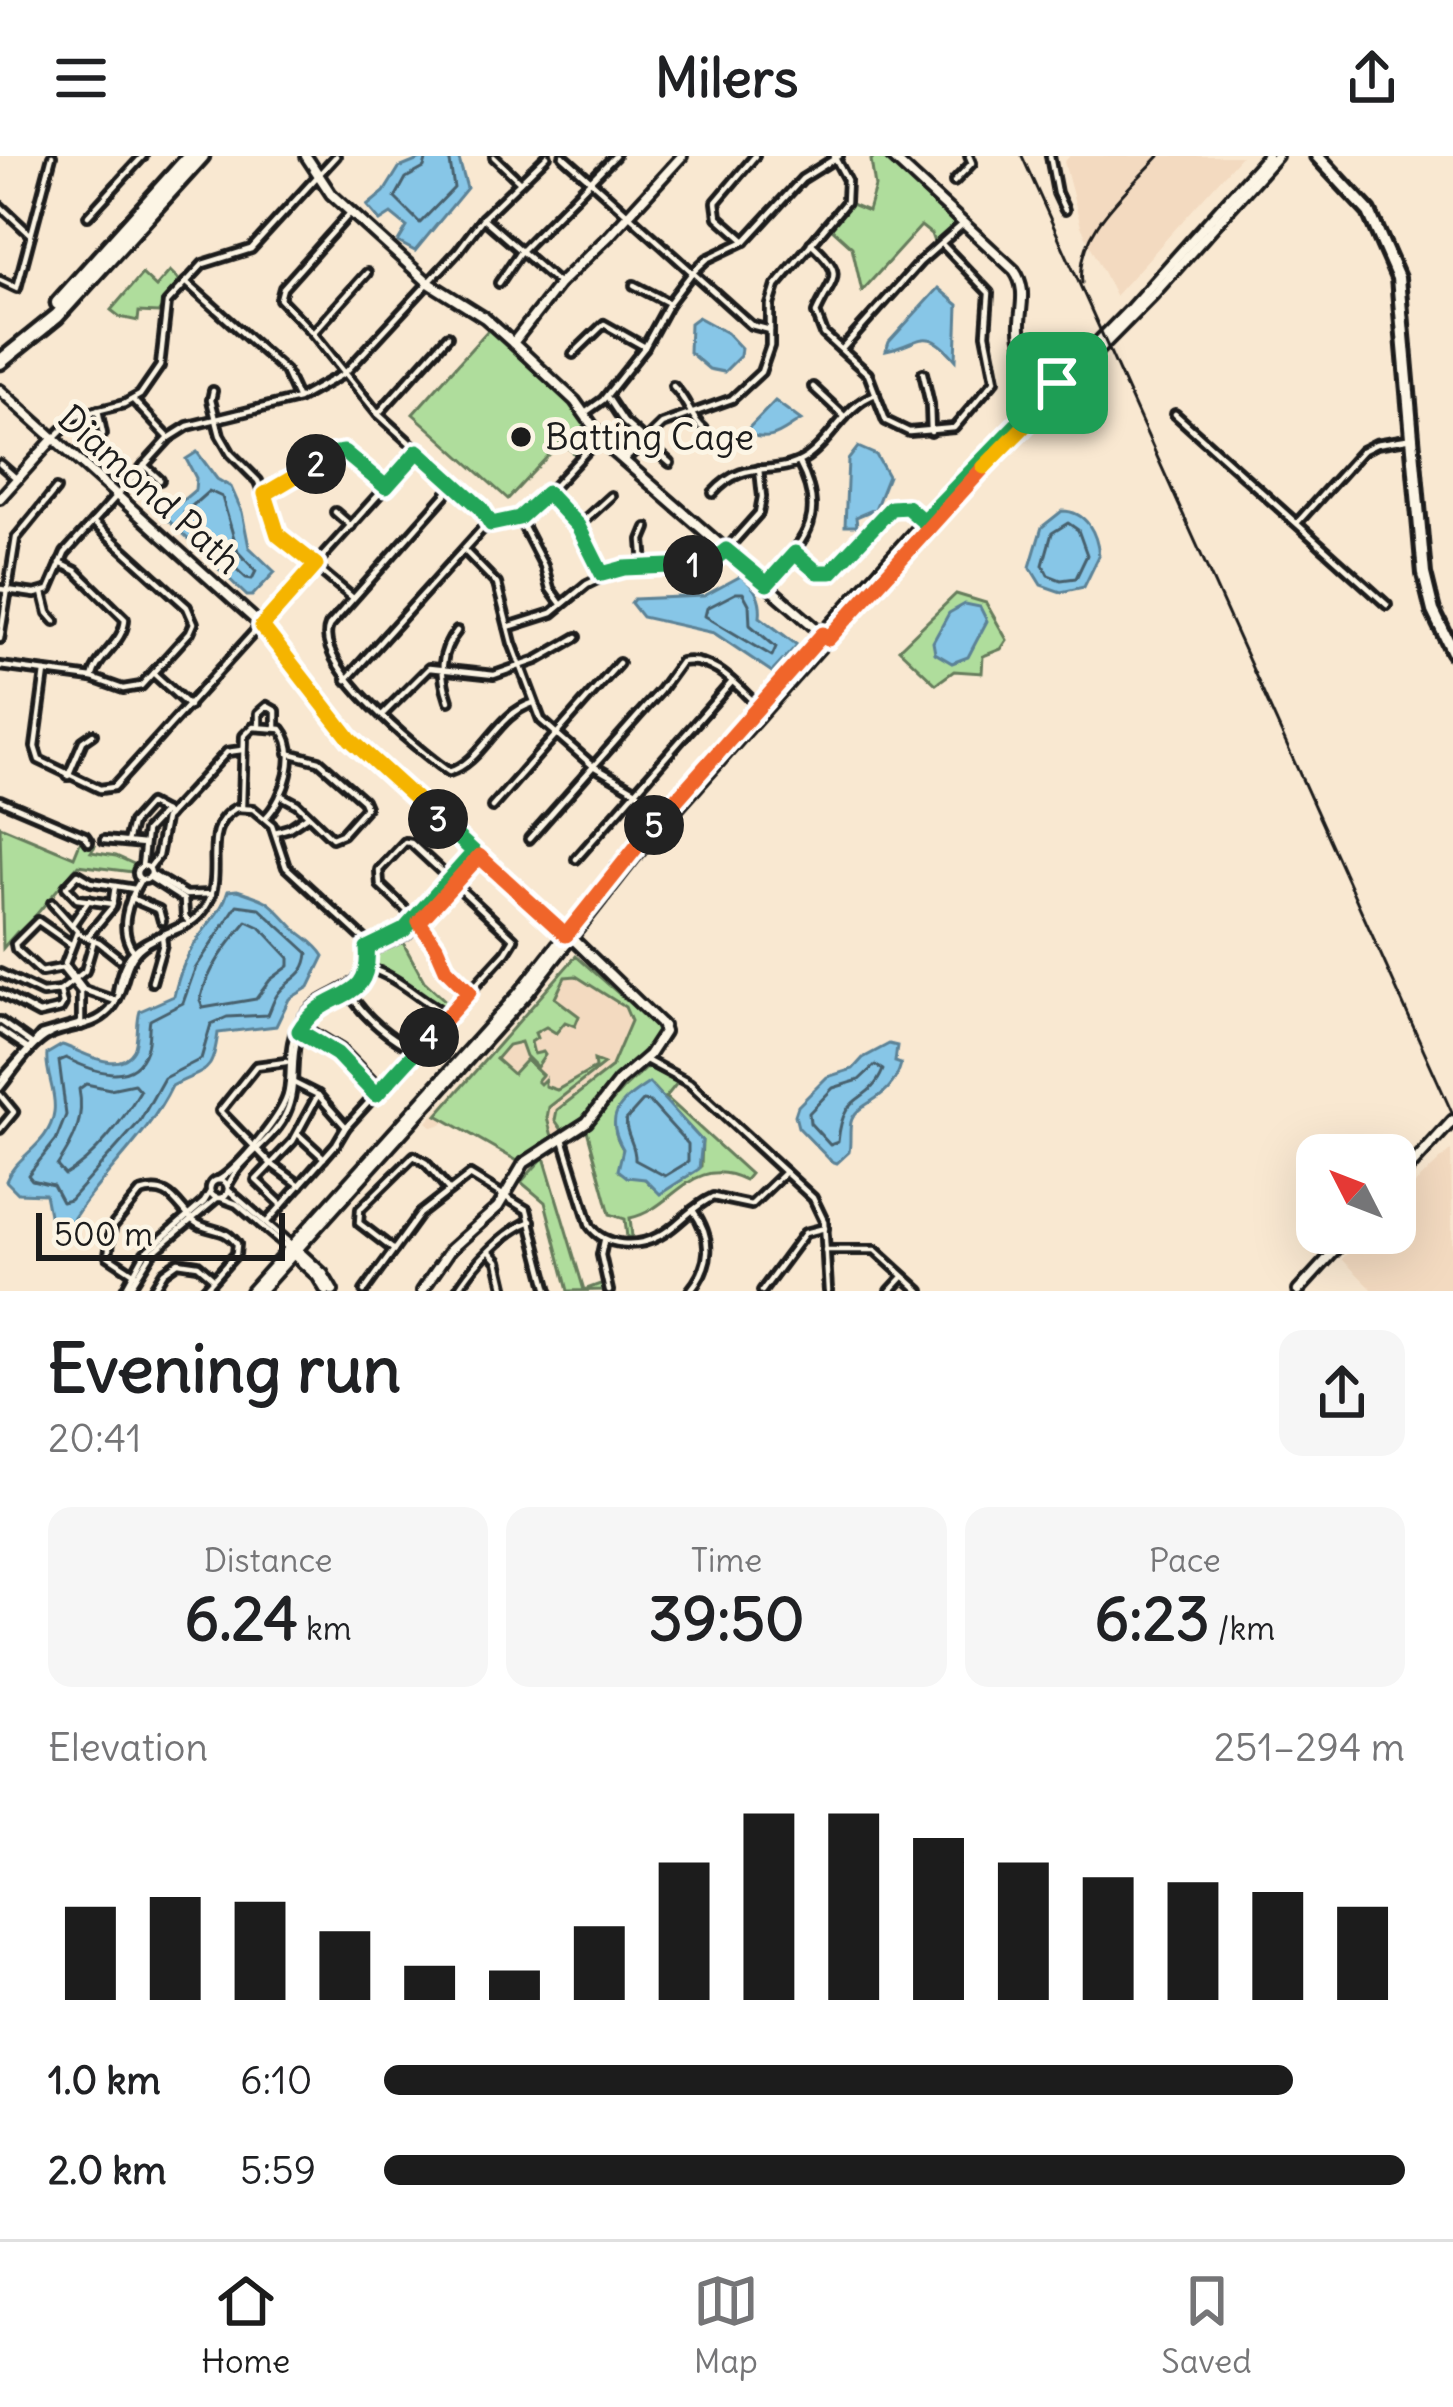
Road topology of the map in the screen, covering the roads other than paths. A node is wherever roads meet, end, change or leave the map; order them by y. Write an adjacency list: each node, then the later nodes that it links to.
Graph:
1 (52, 156): 31 (street)
2 (142, 156): 28 (street)
3 (190, 156): 51 (highway)
4 (202, 156): 53 (highway)
5 (305, 156): 20 (main road)
6 (336, 156): 20 (street)
7 (548, 156): 21 (street)
8 (563, 156): 22 (street)
9 (615, 156): 22 (street)
10 (682, 156): 27 (main road)
11 (755, 156): 32 (street)
12 (891, 156): 30 (main road)
13 (969, 156): 23 (street)
14 (1050, 156): 25 (street)
15 (1267, 156): 57 (main road)
16 (1277, 156): 57 (main road)
17 (1317, 156): 78 (main road)
18 (836, 157): 32 (street); 33 (street)
19 (494, 158): 21 (street)
20 (318, 175): 26 (main road); 39 (street)
21 (520, 182): 29 (street)
22 (592, 182): 27 (street); 35 (street)
23 (954, 182)
24 (0, 206): 31 (street)
25 (1065, 210)
26 (351, 212): 40 (main road); 46 (street)
27 (628, 215): 36 (street); 42 (main road)
28 (88, 216)
29 (483, 218): 35 (street); 40 (street)
30 (964, 223): 34 (street); 57 (main road)
31 (31, 235): 38 (street)
32 (745, 241): 36 (street)
33 (811, 243): 45 (street); 50 (street)
34 (943, 245): 50 (street); 73 (street)
35 (520, 252): 41 (street); 42 (street)
36 (692, 272): 44 (street); 45 (street)
37 (367, 273): 46 (street)
38 (0, 280)
39 (186, 282): 63 (street); 64 (street)
40 (429, 283): 48 (main road); 54 (street)
41 (499, 283)
42 (559, 284): 48 (main road)
43 (634, 285): 44 (street)
44 (669, 303): 49 (street)
45 (770, 330): 67 (street)
46 (314, 332): 54 (street)
47 (448, 336): 68 (street)
48 (513, 344): 66 (main road)
49 (645, 347): 52 (street); 62 (street)
50 (842, 349): 61 (street)
51 (0, 352)
52 (573, 353)
53 (0, 362)
54 (345, 373): 63 (street); 68 (street)
55 (923, 373): 73 (street)
56 (673, 386): 67 (street)
57 (1059, 386): 100 (main road); 124 (main road)
58 (813, 387): 70 (street)
59 (0, 391): 75 (main road, Diamond Path)
60 (213, 391): 71 (street)
61 (876, 394): 70 (street); 73 (street)
62 (606, 396): 66 (street); 79 (street)
63 (298, 399): 71 (street)
64 (133, 400): 65 (street); 76 (street)
65 (98, 410): 74 (street); 75 (street)
66 (585, 413): 77 (main road)
67 (693, 413): 72 (street); 79 (street)
68 (378, 414): 80 (street)
69 (1175, 414): 103 (street)
70 (845, 417): 82 (street)
71 (215, 419): 76 (street); 93 (street)
72 (704, 429)
73 (931, 432)
74 (103, 434)
75 (54, 438): 87 (main road); 95 (main road, Diamond Path)
76 (169, 438): 85 (street)
77 (601, 438): 81 (main road); 92 (street)
78 (1413, 438): 103 (street); 127 (main road)
79 (644, 440): 81 (street); 83 (street)
80 (418, 451): 89 (street); 90 (street)
81 (624, 461): 108 (main road)
82 (798, 462): 86 (street); 109 (street)
83 (670, 463)
84 (0, 464): 87 (street)
85 (144, 465): 88 (street); 95 (street)
86 (759, 469): 94 (street); 108 (street)
87 (17, 479): 97 (main road)
88 (160, 480)
89 (455, 484): 102 (street); 117 (street)
90 (386, 487): 93 (street); 104 (street)
91 (56, 489): 115 (street)
92 (547, 493): 99 (street); 105 (street)
93 (265, 494): 111 (street)
94 (713, 494)
95 (117, 495): 101 (street); 122 (main road, Diamond Path)
96 (611, 496): 105 (street)
97 (0, 498)
98 (334, 512): 104 (street)
99 (519, 518): 102 (street); 118 (street)
100 (923, 521): 109 (street); 124 (main road)
101 (93, 522): 110 (street); 133 (street)
102 (491, 524): 107 (street)
103 (1296, 524): 119 (street)
104 (351, 526): 111 (street)
105 (578, 526): 113 (street)
106 (647, 528): 112 (street)
107 (464, 550): 121 (street); 135 (street)
108 (726, 550): 112 (street); 114 (main road)
109 (795, 553): 114 (street)
110 (59, 563): 116 (street); 134 (street)
111 (316, 565): 117 (street); 122 (street)
112 (644, 566): 113 (street)
113 (602, 574): 118 (street)
114 (767, 584): 124 (main road)
115 (3, 590): 116 (street); 126 (street)
116 (43, 593): 120 (street)
117 (353, 598): 135 (street)
118 (562, 605): 121 (street)
119 (1387, 605)
120 (55, 621)
121 (508, 627): 130 (street)
122 (258, 630): 139 (street); 165 (main road, Diamond Path)
123 (457, 631): 131 (street)
124 (825, 636): 140 (main road); 167 (main road)
125 (578, 637): 130 (street)
126 (0, 639)
127 (1453, 652)
128 (619, 663): 145 (street)
129 (0, 666): 132 (street)
130 (520, 666): 131 (street); 138 (street)
131 (441, 667): 137 (street); 141 (street)
132 (45, 672): 134 (street); 149 (street)
133 (153, 674): 134 (street); 139 (street)
134 (92, 678)
135 (346, 680): 141 (street)
136 (733, 682): 140 (street); 148 (street); 150 (street)
137 (449, 701)
138 (532, 703): 141 (street); 145 (street)
139 (189, 706): 149 (street)
140 (758, 706): 156 (main road)
141 (383, 714)
142 (259, 726): 143 (street); 143 (street); 146 (street)
143 (276, 728): 147 (street)
144 (93, 734): 149 (street)
145 (556, 735): 148 (street); 154 (street)
146 (242, 750): 153 (street); 155 (street)
147 (288, 753): 151 (street); 157 (street)
148 (593, 766): 150 (street); 160 (street)
149 (68, 776)
150 (636, 791): 156 (street); 166 (street)
151 (282, 796): 157 (street); 158 (street)
152 (0, 800): 162 (street)
153 (242, 807): 158 (street); 173 (street)
154 (492, 807)
155 (166, 814): 163 (street); 164 (street); 168 (street)
156 (663, 814): 167 (main road); 185 (main road)
157 (307, 815): 159 (street)
158 (266, 817): 159 (street)
159 (275, 832): 189 (street)
160 (529, 838)
161 (104, 840): 163 (street)
162 (89, 842)
163 (128, 842): 164 (street)
164 (144, 844): 168 (street)
165 (477, 854): 170 (street); 185 (main road, Diamond Path)
166 (576, 859)
167 (633, 859): 185 (main road)
168 (148, 871): 169 (street); 169 (street); 174 (street)
169 (141, 879): 172 (street)
170 (452, 881): 179 (street); 179 (street); 199 (street)
171 (116, 885): 172 (street); 176 (street); 178 (street)
172 (135, 889): 175 (street)
173 (212, 894): 174 (street); 182 (street)
174 (184, 897): 182 (street)
175 (131, 898): 180 (street); 188 (street)
176 (88, 900): 178 (street); 181 (street)
177 (52, 903): 181 (street)
178 (113, 904): 186 (street)
179 (417, 920): 189 (street); 199 (street)
180 (162, 921)
181 (73, 923): 183 (street)
182 (189, 923): 184 (street)
183 (77, 932): 186 (street); 187 (street)
184 (162, 935): 188 (street); 195 (street)
185 (569, 937): 208 (main road, Diamond Path); 238 (main road); 238 (main road)
186 (90, 939): 190 (street); 194 (street)
187 (72, 945): 191 (street); 191 (street)
188 (137, 949): 201 (street)
189 (367, 951): 192 (street)
190 (119, 958)
191 (63, 967): 194 (street)
192 (368, 968): 198 (street); 202 (street)
193 (0, 974): 196 (street)
194 (75, 979): 196 (street); 197 (street)
195 (152, 982)
196 (60, 991): 200 (street)
197 (82, 991): 201 (street); 203 (street)
198 (349, 991): 205 (street); 207 (street)
199 (469, 992): 202 (street)
200 (0, 993)
201 (115, 1001): 203 (street)
202 (448, 1016): 207 (street)
203 (81, 1025): 206 (street)
204 (0, 1026): 206 (street)
205 (299, 1028): 209 (street); 212 (street)
206 (32, 1047): 211 (street)
207 (416, 1051): 212 (street)
208 (646, 1061): 218 (main road); 223 (street)
209 (289, 1062): 210 (street); 219 (street)
210 (290, 1083): 213 (street); 219 (street)
211 (0, 1088): 216 (street)
212 (379, 1092): 215 (street)
213 (318, 1095): 215 (street); 217 (street)
214 (1453, 1120): 221 (main road)
215 (346, 1126): 220 (street)
216 (0, 1129)
217 (298, 1134): 220 (street); 222 (street)
218 (562, 1139): 229 (main road); 237 (street)
219 (254, 1146): 222 (street); 224 (street); 226 (street)
220 (324, 1158): 225 (street)
221 (1416, 1161)
222 (270, 1163): 225 (street); 231 (street)
223 (785, 1172): 232 (street); 236 (street)
224 (219, 1180): 226 (street); 228 (street)
225 (300, 1185): 231 (street)
226 (228, 1188): 230 (street); 235 (street)
227 (448, 1189): 229 (street); 239 (street); 239 (street)
228 (210, 1192): 230 (street); 233 (street)
229 (506, 1195): 234 (street); 252 (main road)
230 (219, 1198): 233 (street); 238 (street)
231 (282, 1205): 235 (street)
232 (692, 1208): 237 (street); 257 (street)
233 (191, 1216): 243 (street); 243 (street); 245 (street)
234 (531, 1221): 241 (street); 255 (street)
235 (267, 1222): 238 (street)
236 (825, 1228): 240 (street); 258 (street)
237 (604, 1241): 256 (street)
238 (293, 1250): 249 (main road); 250 (main road)
239 (394, 1250): 251 (street)
240 (826, 1250): 244 (street); 259 (street)
241 (491, 1252): 253 (street); 254 (street)
242 (1332, 1254): 262 (main road)
243 (133, 1273): 246 (street)
244 (903, 1277): 260 (street); 261 (street)
245 (214, 1279): 247 (street); 248 (street)
246 (126, 1291)
247 (152, 1291)
248 (203, 1291)
249 (256, 1291)
250 (330, 1291)
251 (364, 1291)
252 (422, 1291)
253 (457, 1291)
254 (505, 1291)
255 (548, 1291)
256 (609, 1291)
257 (690, 1291)
258 (762, 1291)
259 (828, 1291)
260 (890, 1291)
261 (920, 1291)
262 (1298, 1291)

